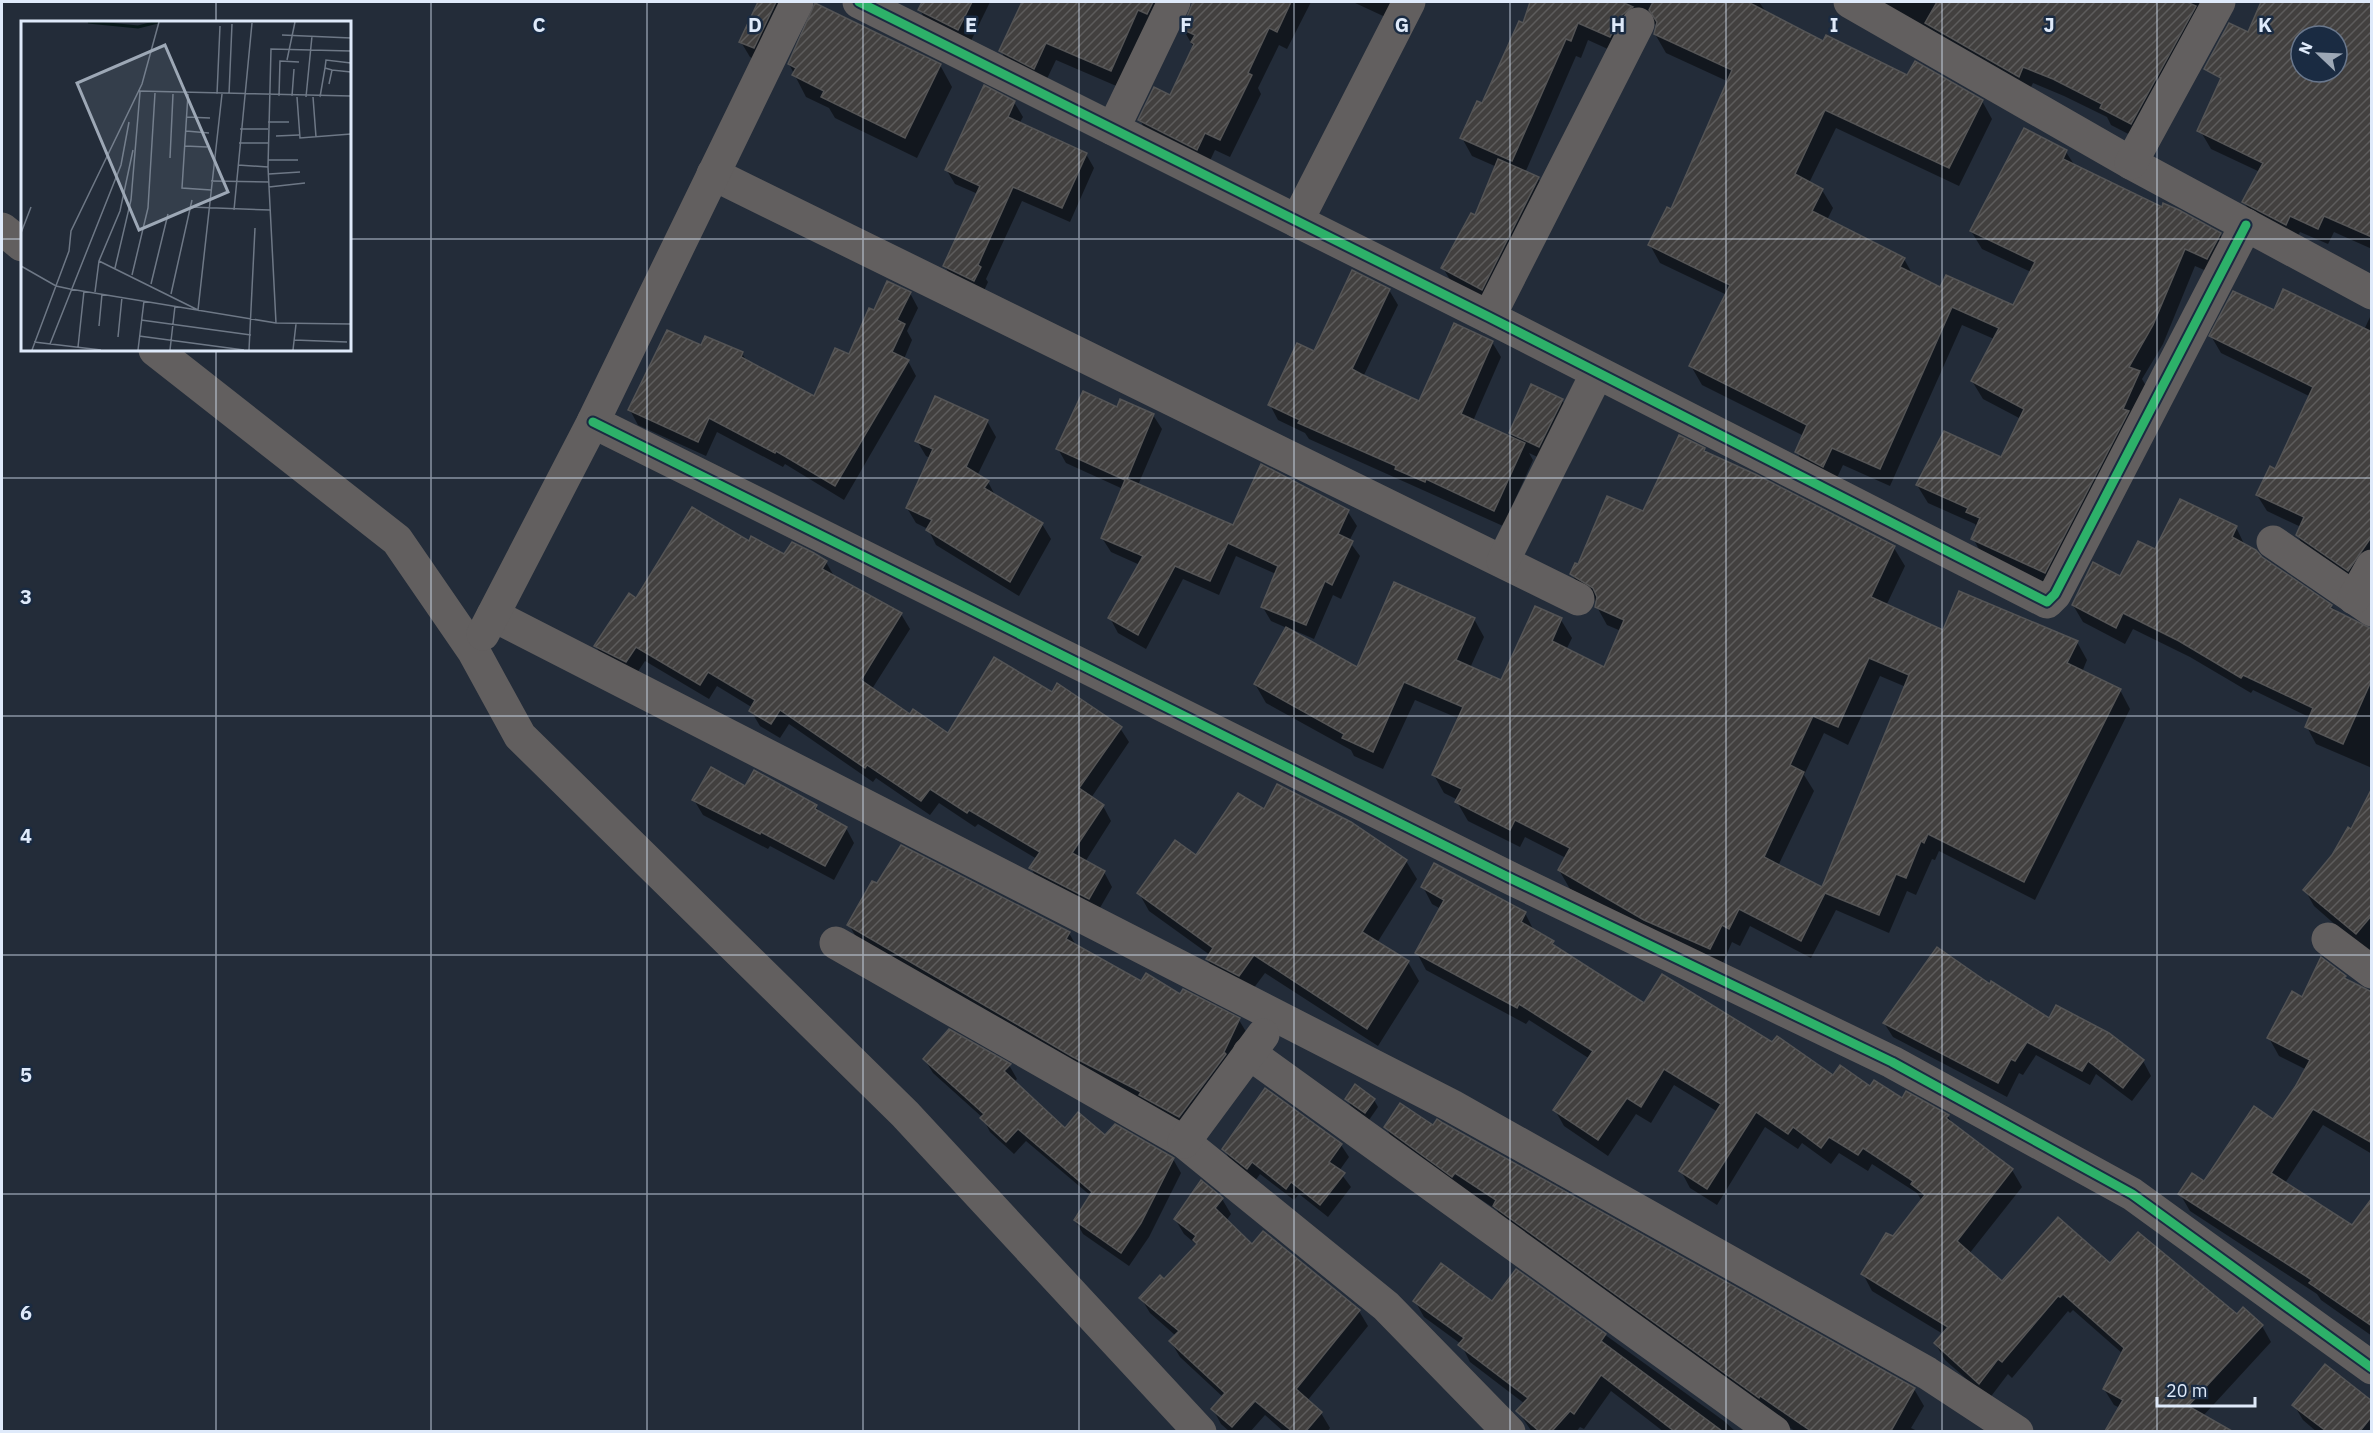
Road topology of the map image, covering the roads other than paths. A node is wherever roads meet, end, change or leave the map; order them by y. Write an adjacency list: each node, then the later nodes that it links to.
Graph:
1 (797, 2): 10 (street)
2 (859, 2): 8 (street)
3 (1174, 2): 8 (street)
4 (1409, 2): 11 (street)
5 (1850, 2): 9 (street)
6 (2219, 2): 9 (street)
7 (1638, 24): 16 (street)
8 (1113, 129): 11 (street)
9 (2131, 163): 12 (street)
10 (713, 174): 19 (street); 21 (street)
11 (1297, 221): 16 (street)
12 (2246, 225): 15 (street); 18 (street)
13 (2, 229): 14 (street)
14 (21, 244)
15 (2372, 293)
16 (1489, 317): 18 (street)
17 (156, 351): 26 (street)
18 (1597, 373): 21 (street)
19 (593, 422): 25 (street); 33 (street)
20 (2273, 542): 24 (street)
21 (1503, 561): 23 (street)
22 (2372, 566): 24 (street)
23 (1578, 599)
24 (2363, 604)
25 (493, 615): 26 (street); 30 (street)
26 (474, 652): 34 (street)
27 (2328, 939): 29 (street)
28 (836, 943): 32 (street)
29 (2372, 972)
30 (1276, 1016): 31 (street); 37 (street)
31 (1250, 1053): 32 (street); 36 (street)
32 (1184, 1142): 35 (street)
33 (2372, 1368)
34 (1200, 1431)
35 (1509, 1431)
36 (1774, 1431)
37 (2017, 1431)

